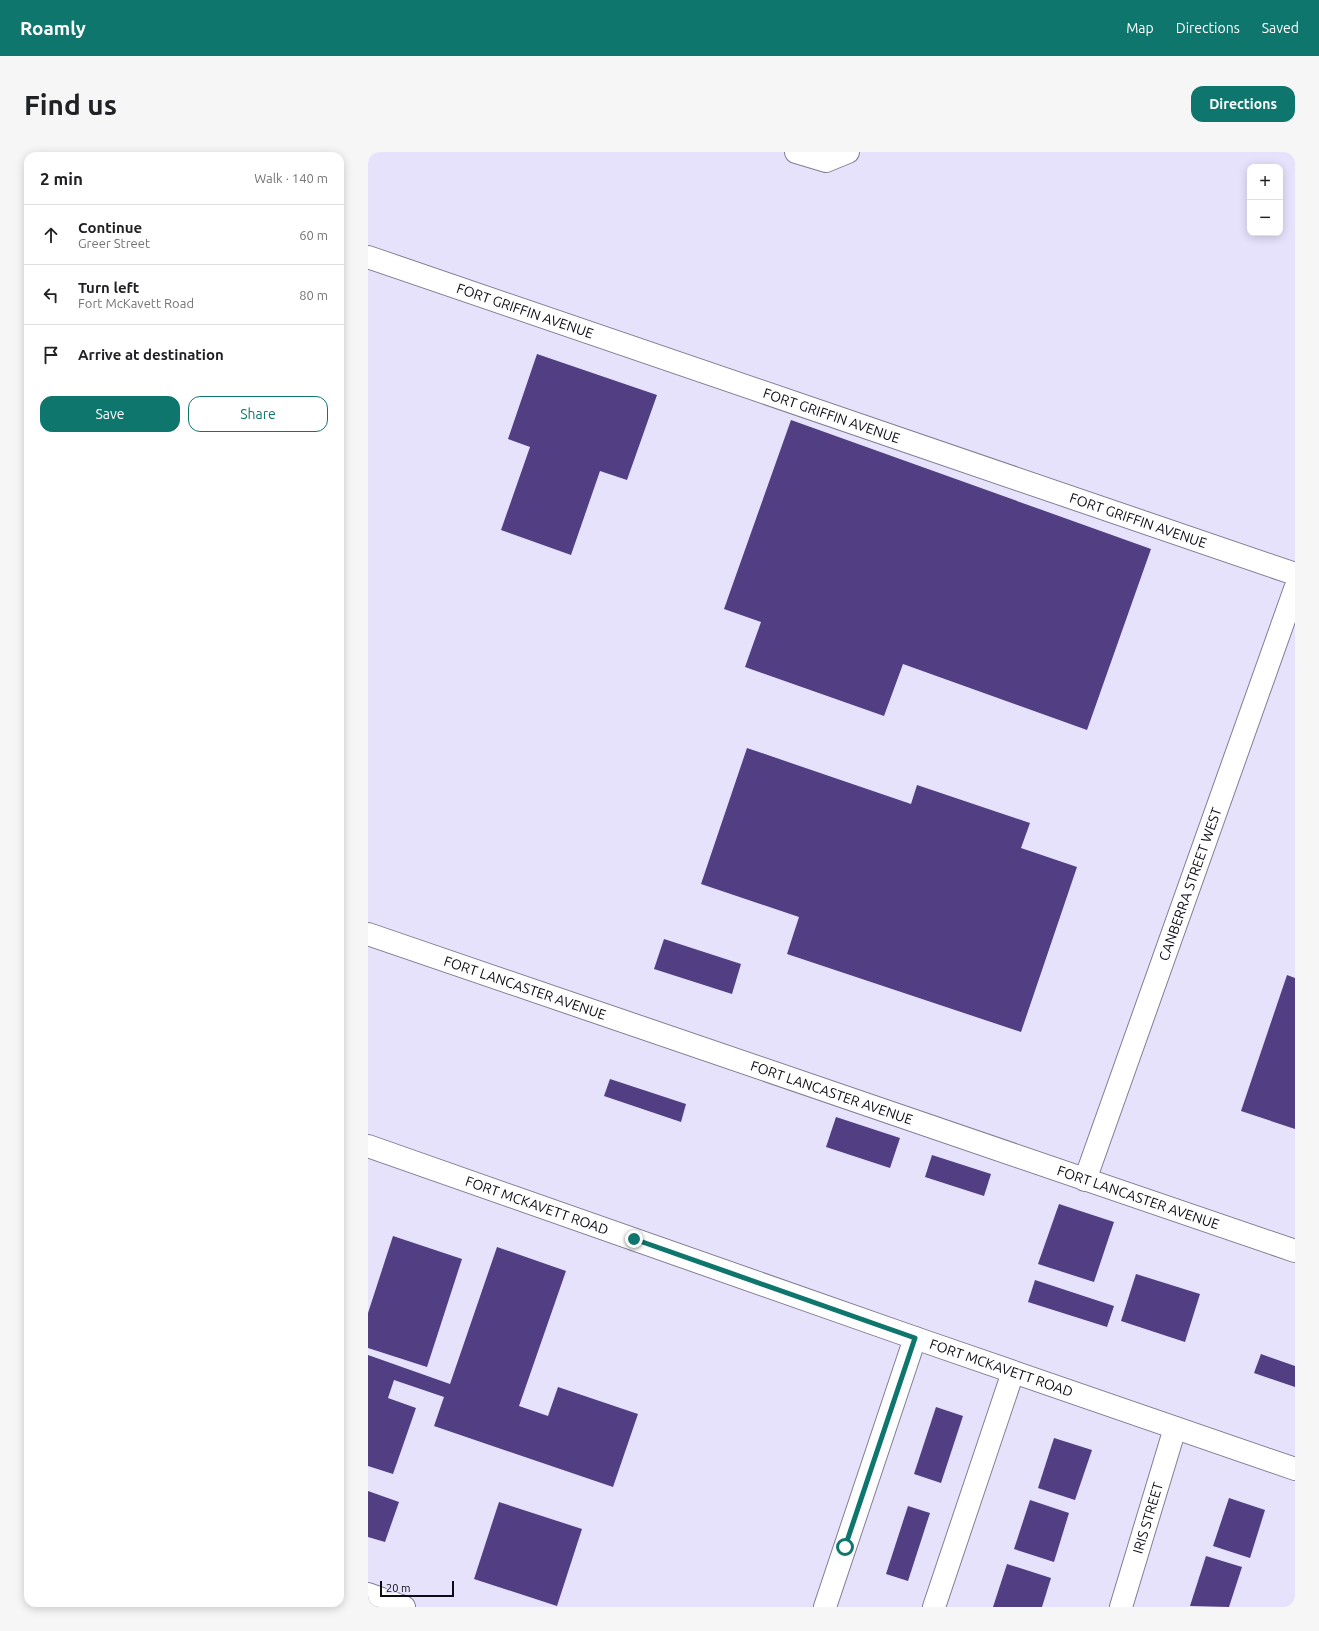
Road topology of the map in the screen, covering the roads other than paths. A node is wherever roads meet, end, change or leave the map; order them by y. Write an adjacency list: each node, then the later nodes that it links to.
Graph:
1 (796, 152): 2 (street)
2 (848, 152)
3 (368, 256): 4 (street, FORT GRIFFIN AVENUE)
4 (1295, 574)
5 (1295, 589): 8 (street, CANBERRA STREET WEST)
6 (368, 934): 8 (street, FORT LANCASTER AVENUE)
7 (368, 1146): 10 (street, FORT MCKAVETT ROAD)
8 (1085, 1180): 9 (street, FORT LANCASTER AVENUE)
9 (1295, 1251)
10 (915, 1338): 11 (street, FORT MCKAVETT ROAD); 16 (street)
11 (1013, 1372): 12 (street, FORT MCKAVETT ROAD); 17 (street)
12 (1175, 1428): 13 (street, FORT MCKAVETT ROAD); 18 (street, IRIS STREET)
13 (1295, 1469)
14 (368, 1594): 15 (street)
15 (404, 1607)
16 (825, 1607)
17 (934, 1607)
18 (1121, 1607)

